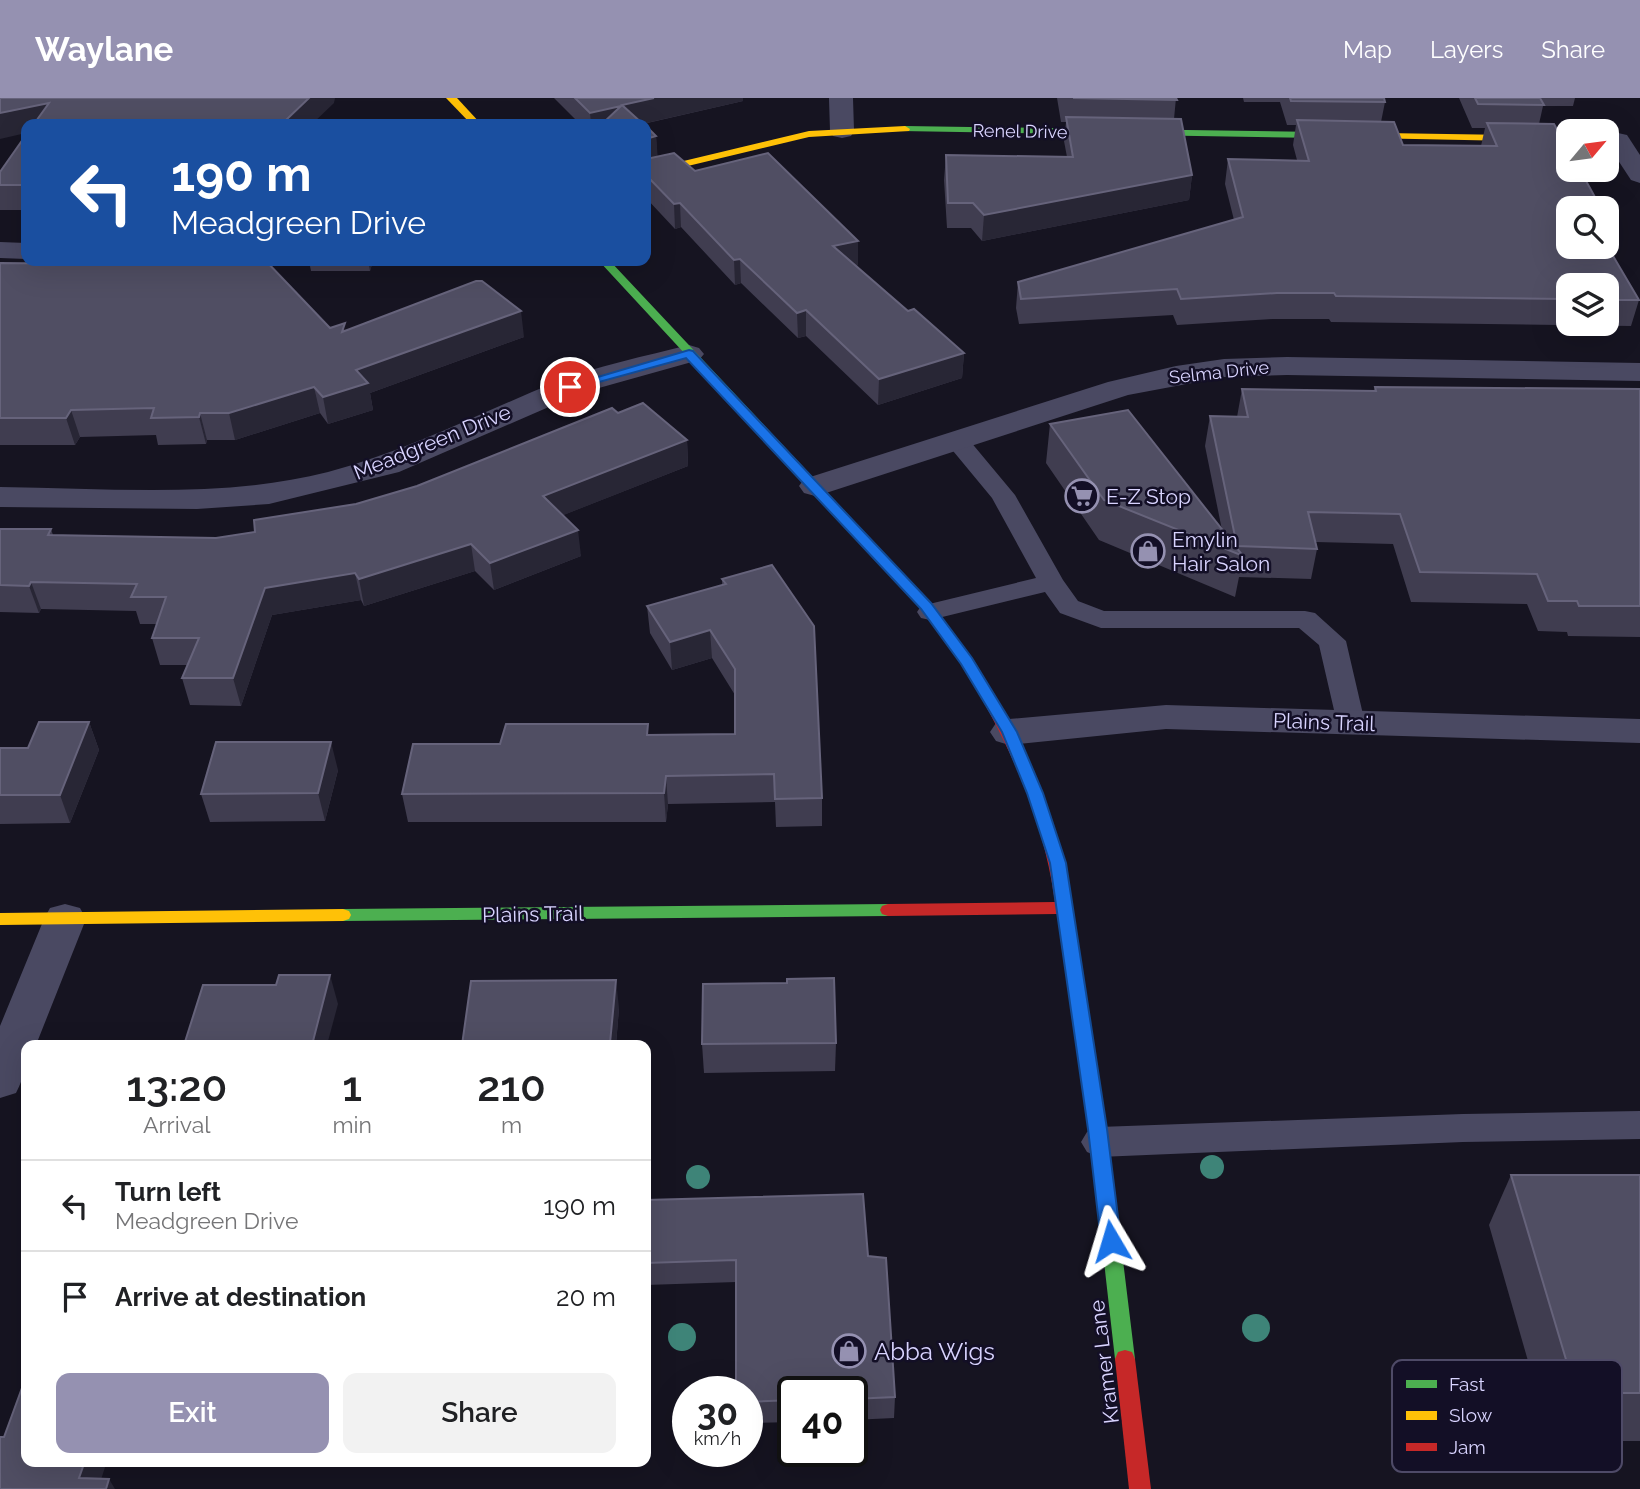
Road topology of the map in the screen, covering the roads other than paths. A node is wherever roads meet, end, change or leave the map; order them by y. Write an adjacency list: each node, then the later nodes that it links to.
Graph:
1 (451, 98): 3 (street)
2 (841, 98): 4 (street)
3 (471, 119)
4 (842, 131): 5 (street, Renel Drive); 7 (street, Renel Drive)
5 (1556, 139)
6 (1621, 140): 8 (street)
7 (651, 172)
8 (1640, 175)
9 (0, 250): 10 (street)
10 (21, 251)
11 (609, 266): 12 (street, Kramer Lane)
12 (689, 354): 15 (street, Kramer Lane); 16 (street, Meadgreen Drive)
13 (1640, 372): 14 (street, Selma Drive)
14 (956, 440): 15 (street, Selma Drive); 17 (lane)
15 (815, 486): 18 (street, Kramer Lane)
16 (0, 498)
17 (1051, 582): 18 (lane); 19 (lane)
18 (930, 612): 21 (street, Kramer Lane)
19 (1351, 723): 20 (street, Plains Trail); 21 (street, Plains Trail)
20 (1640, 731)
21 (1009, 732): 22 (street, Kramer Lane)
22 (1066, 908): 24 (street, Plains Trail); 27 (street, Kramer Lane)
23 (0, 919): 24 (street, Plains Trail)
24 (65, 919): 25 (street)
25 (0, 1080)
26 (1640, 1125): 27 (lane)
27 (1099, 1143): 28 (street, Kramer Lane)
28 (1140, 1489)

